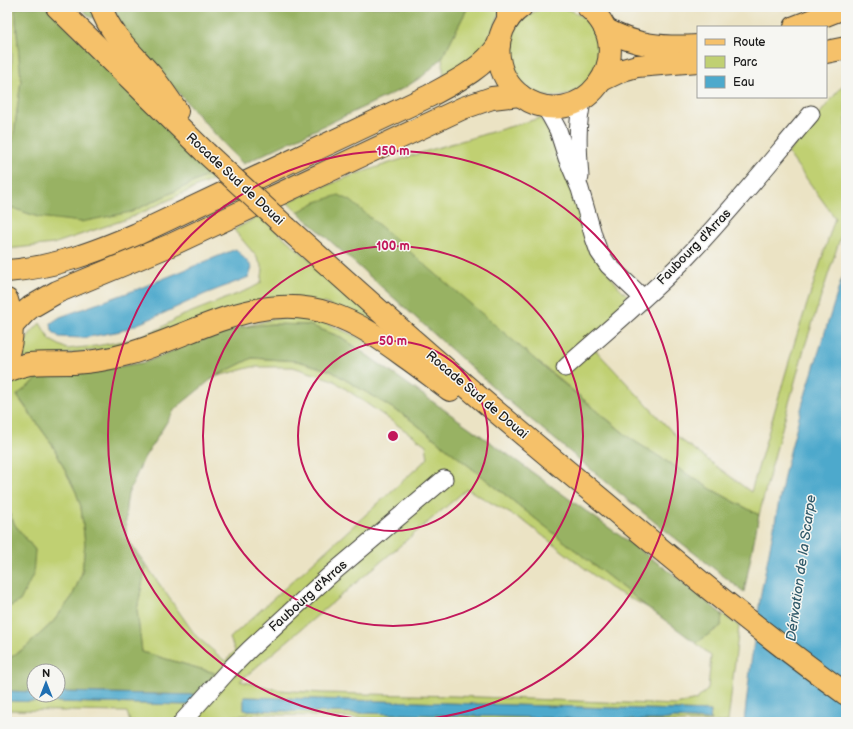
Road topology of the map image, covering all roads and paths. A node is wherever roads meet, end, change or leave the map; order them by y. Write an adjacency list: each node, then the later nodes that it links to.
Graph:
1 (57, 7): 19 (main road, Rocade Sud de Douai)
2 (73, 7): 17 (main road, Rocade Sud de Douai)
3 (101, 7): 17 (main road)
4 (846, 7): 7 (main road)
5 (512, 11): 8 (main road)
6 (597, 15): 9 (main road); 13 (main road)
7 (798, 26)
8 (499, 44): 14 (main road); 22 (main road)
9 (697, 46)
10 (846, 48): 11 (main road)
11 (827, 52)
12 (697, 61): 13 (main road)
13 (602, 80): 15 (main road)
14 (520, 95): 16 (main road); 25 (main road)
15 (583, 99): 16 (main road); 20 (street)
16 (544, 106): 20 (street)
17 (177, 110): 19 (main road, Rocade Sud de Douai)
18 (811, 114): 23 (street, Faubourg d'Arras)
19 (211, 151): 21 (main road, Rocade Sud de Douai)
20 (580, 190): 23 (street)
21 (291, 226): 30 (main road, Rocade Sud de Douai); 31 (main road, Rocade Sud de Douai)
22 (7, 271)
23 (643, 298): 27 (street, Faubourg d'Arras)
24 (7, 300): 25 (main road)
25 (12, 326): 26 (main road)
26 (7, 356)
27 (565, 368)
28 (7, 371): 30 (main road)
29 (444, 479): 34 (street, Faubourg d'Arras)
30 (582, 484): 31 (main road, Rocade Sud de Douai)
31 (735, 601): 32 (main road, Rocade Sud de Douai); 33 (main road, Rocade Sud de Douai)
32 (846, 677)
33 (846, 694)
34 (182, 722)

